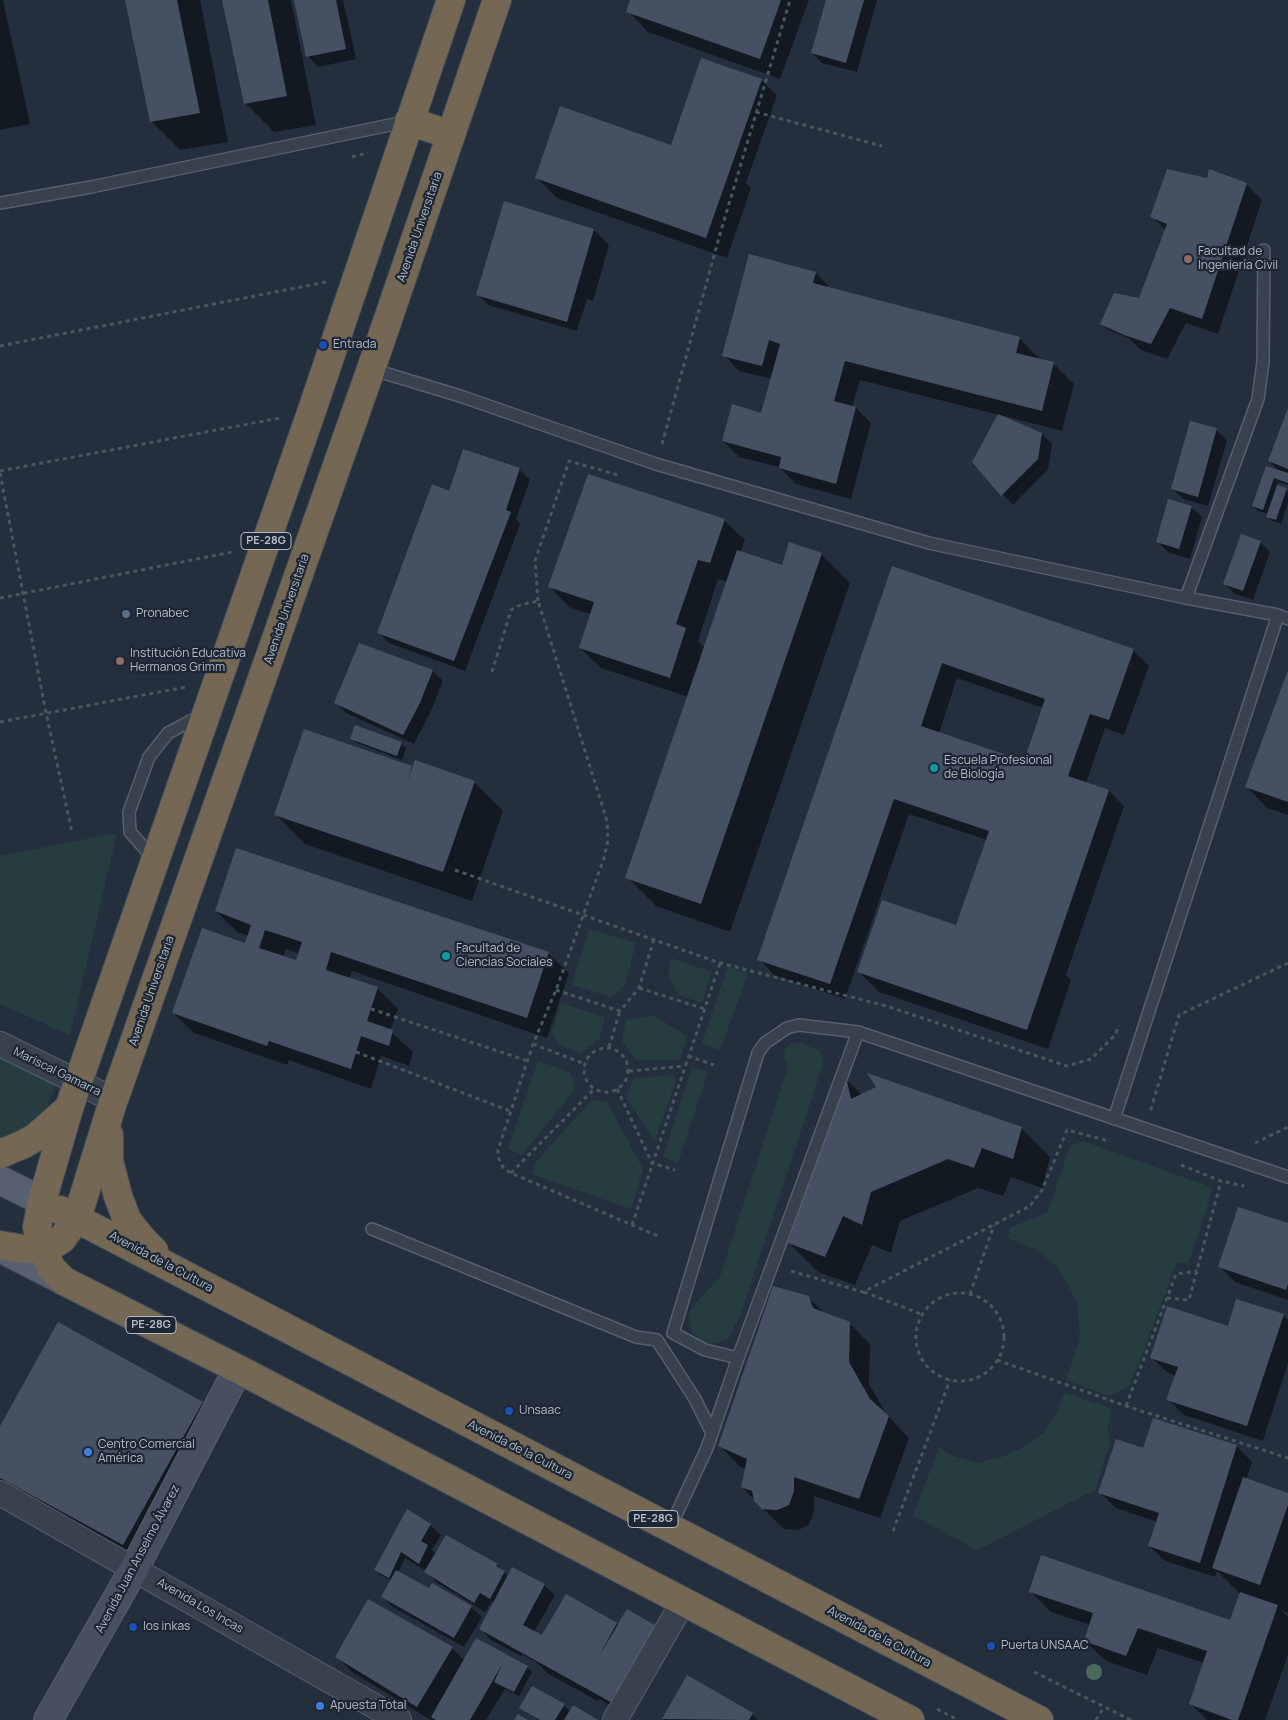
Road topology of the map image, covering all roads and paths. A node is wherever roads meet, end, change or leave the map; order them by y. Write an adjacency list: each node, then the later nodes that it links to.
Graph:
1 (451, 0): 5 (highway, PE-28G)
2 (497, 0): 6 (highway, Avenida Universitaria / PE-28G)
3 (790, 0): 4 (path)
4 (756, 112): 7 (path); 16 (path)
5 (409, 121): 6 (highway); 8 (lane); 10 (highway, PE-28G)
6 (451, 135): 13 (highway, Avenida Universitaria / PE-28G)
7 (882, 146)
8 (0, 203)
9 (1264, 250): 21 (lane)
10 (356, 276): 11 (path); 12 (highway, PE-28G)
11 (0, 346)
12 (330, 356): 13 (highway); 14 (highway, PE-28G)
13 (371, 369): 16 (lane); 56 (highway, Avenida Universitaria / PE-28G)
14 (311, 413): 17 (path); 18 (highway, PE-28G)
15 (569, 461): 22 (path)
16 (656, 464): 21 (lane)
17 (0, 472): 19 (path)
18 (265, 546): 19 (path); 25 (highway, PE-28G)
19 (23, 594): 20 (path); 26 (path)
20 (0, 598)
21 (1186, 598): 23 (lane)
22 (538, 602): 24 (path); 32 (path)
23 (1283, 617): 60 (lane)
24 (492, 672)
25 (217, 682): 26 (path); 27 (highway, PE-28G)
26 (46, 713): 28 (path); 29 (path)
27 (206, 713): 30 (highway, PE-28G); 30 (lane)
28 (0, 722)
29 (72, 832)
30 (155, 860): 53 (highway, PE-28G)
31 (456, 870): 32 (path)
32 (584, 914): 33 (path); 37 (path)
33 (654, 939): 34 (path); 36 (path)
34 (720, 963): 39 (path); 41 (path)
35 (1288, 963): 59 (path)
36 (639, 988): 39 (path); 40 (path)
37 (556, 990): 40 (path); 44 (path)
38 (371, 1009): 48 (path)
39 (705, 1009): 47 (path)
40 (620, 1010): 45 (path)
41 (1123, 1022)
42 (858, 1032): 60 (lane); 79 (lane); 87 (lane)
43 (0, 1044): 53 (street, Mariscal Gamarra)
44 (533, 1044): 48 (path); 49 (path)
45 (609, 1047): 49 (path); 52 (path)
46 (356, 1052): 58 (path)
47 (688, 1056): 50 (path); 51 (path)
48 (528, 1060): 58 (path)
49 (585, 1064): 54 (path)
50 (714, 1065)
51 (685, 1066): 52 (path); 65 (path)
52 (629, 1071): 55 (path)
53 (78, 1082): 56 (street, Mariscal Gamarra); 57 (highway, PE-28G)
54 (594, 1088): 55 (path); 67 (path)
55 (617, 1090): 65 (path)
56 (113, 1103): 72 (highway, Avenida Universitaria / PE-28G); 81 (highway)
57 (69, 1108): 64 (highway); 71 (highway, PE-28G)
58 (510, 1110): 67 (path)
59 (1160, 1112)
60 (1114, 1118): 68 (lane)
61 (1288, 1127): 63 (path)
62 (1067, 1130): 74 (path)
63 (1254, 1144)
64 (0, 1154)
65 (652, 1163): 66 (path); 73 (path)
66 (675, 1170)
67 (511, 1173): 73 (path)
68 (1288, 1177)
69 (0, 1180): 71 (main road, Avenida de la Cultura)
70 (1221, 1181): 80 (path)
71 (42, 1202): 72 (highway, Avenida de la Cultura); 78 (highway, PE-28G)
72 (77, 1218): 78 (highway, Avenida Universitaria); 81 (highway, Avenida de la Cultura)
73 (632, 1225): 76 (path)
74 (994, 1225): 83 (path); 84 (path)
75 (372, 1229): 88 (lane)
76 (660, 1237)
77 (0, 1247): 78 (highway); 82 (main road)
78 (42, 1249): 82 (highway, PE-28G)
79 (772, 1266): 83 (path); 89 (lane)
80 (1197, 1271): 85 (path); 85 (path)
81 (187, 1276): 97 (highway, Avenida de la Cultura / PE-28G)
82 (64, 1281): 91 (highway, PE-28G)
83 (863, 1292): 86 (path)
84 (970, 1294): 86 (path); 90 (path)
85 (1167, 1298): 93 (path)
86 (921, 1314): 92 (path)
87 (673, 1332): 88 (lane); 89 (lane)
88 (657, 1340): 94 (lane)
89 (738, 1358): 94 (lane)
90 (997, 1360): 92 (path); 93 (path)
91 (238, 1369): 99 (street, Avenida Juan Anselmo Álvarez); 100 (highway, PE-28G)
92 (950, 1380): 98 (path)
93 (1126, 1406): 95 (path)
94 (712, 1433): 97 (lane)
95 (1288, 1458)
96 (0, 1492): 99 (street, Avenida Los Incas)
97 (670, 1528): 107 (highway, Avenida de la Cultura / PE-28G)
98 (893, 1531)
99 (134, 1569): 103 (street, Avenida Juan Anselmo Álvarez); 104 (street, Avenida Los Incas)
100 (683, 1602): 105 (street); 106 (highway, PE-28G)
101 (1034, 1672): 102 (path)
102 (1104, 1707): 108 (path); 109 (path)
103 (48, 1720)
104 (399, 1720)
105 (615, 1720)
106 (910, 1720)
107 (1039, 1720)
108 (1096, 1720)
109 (1130, 1720)

